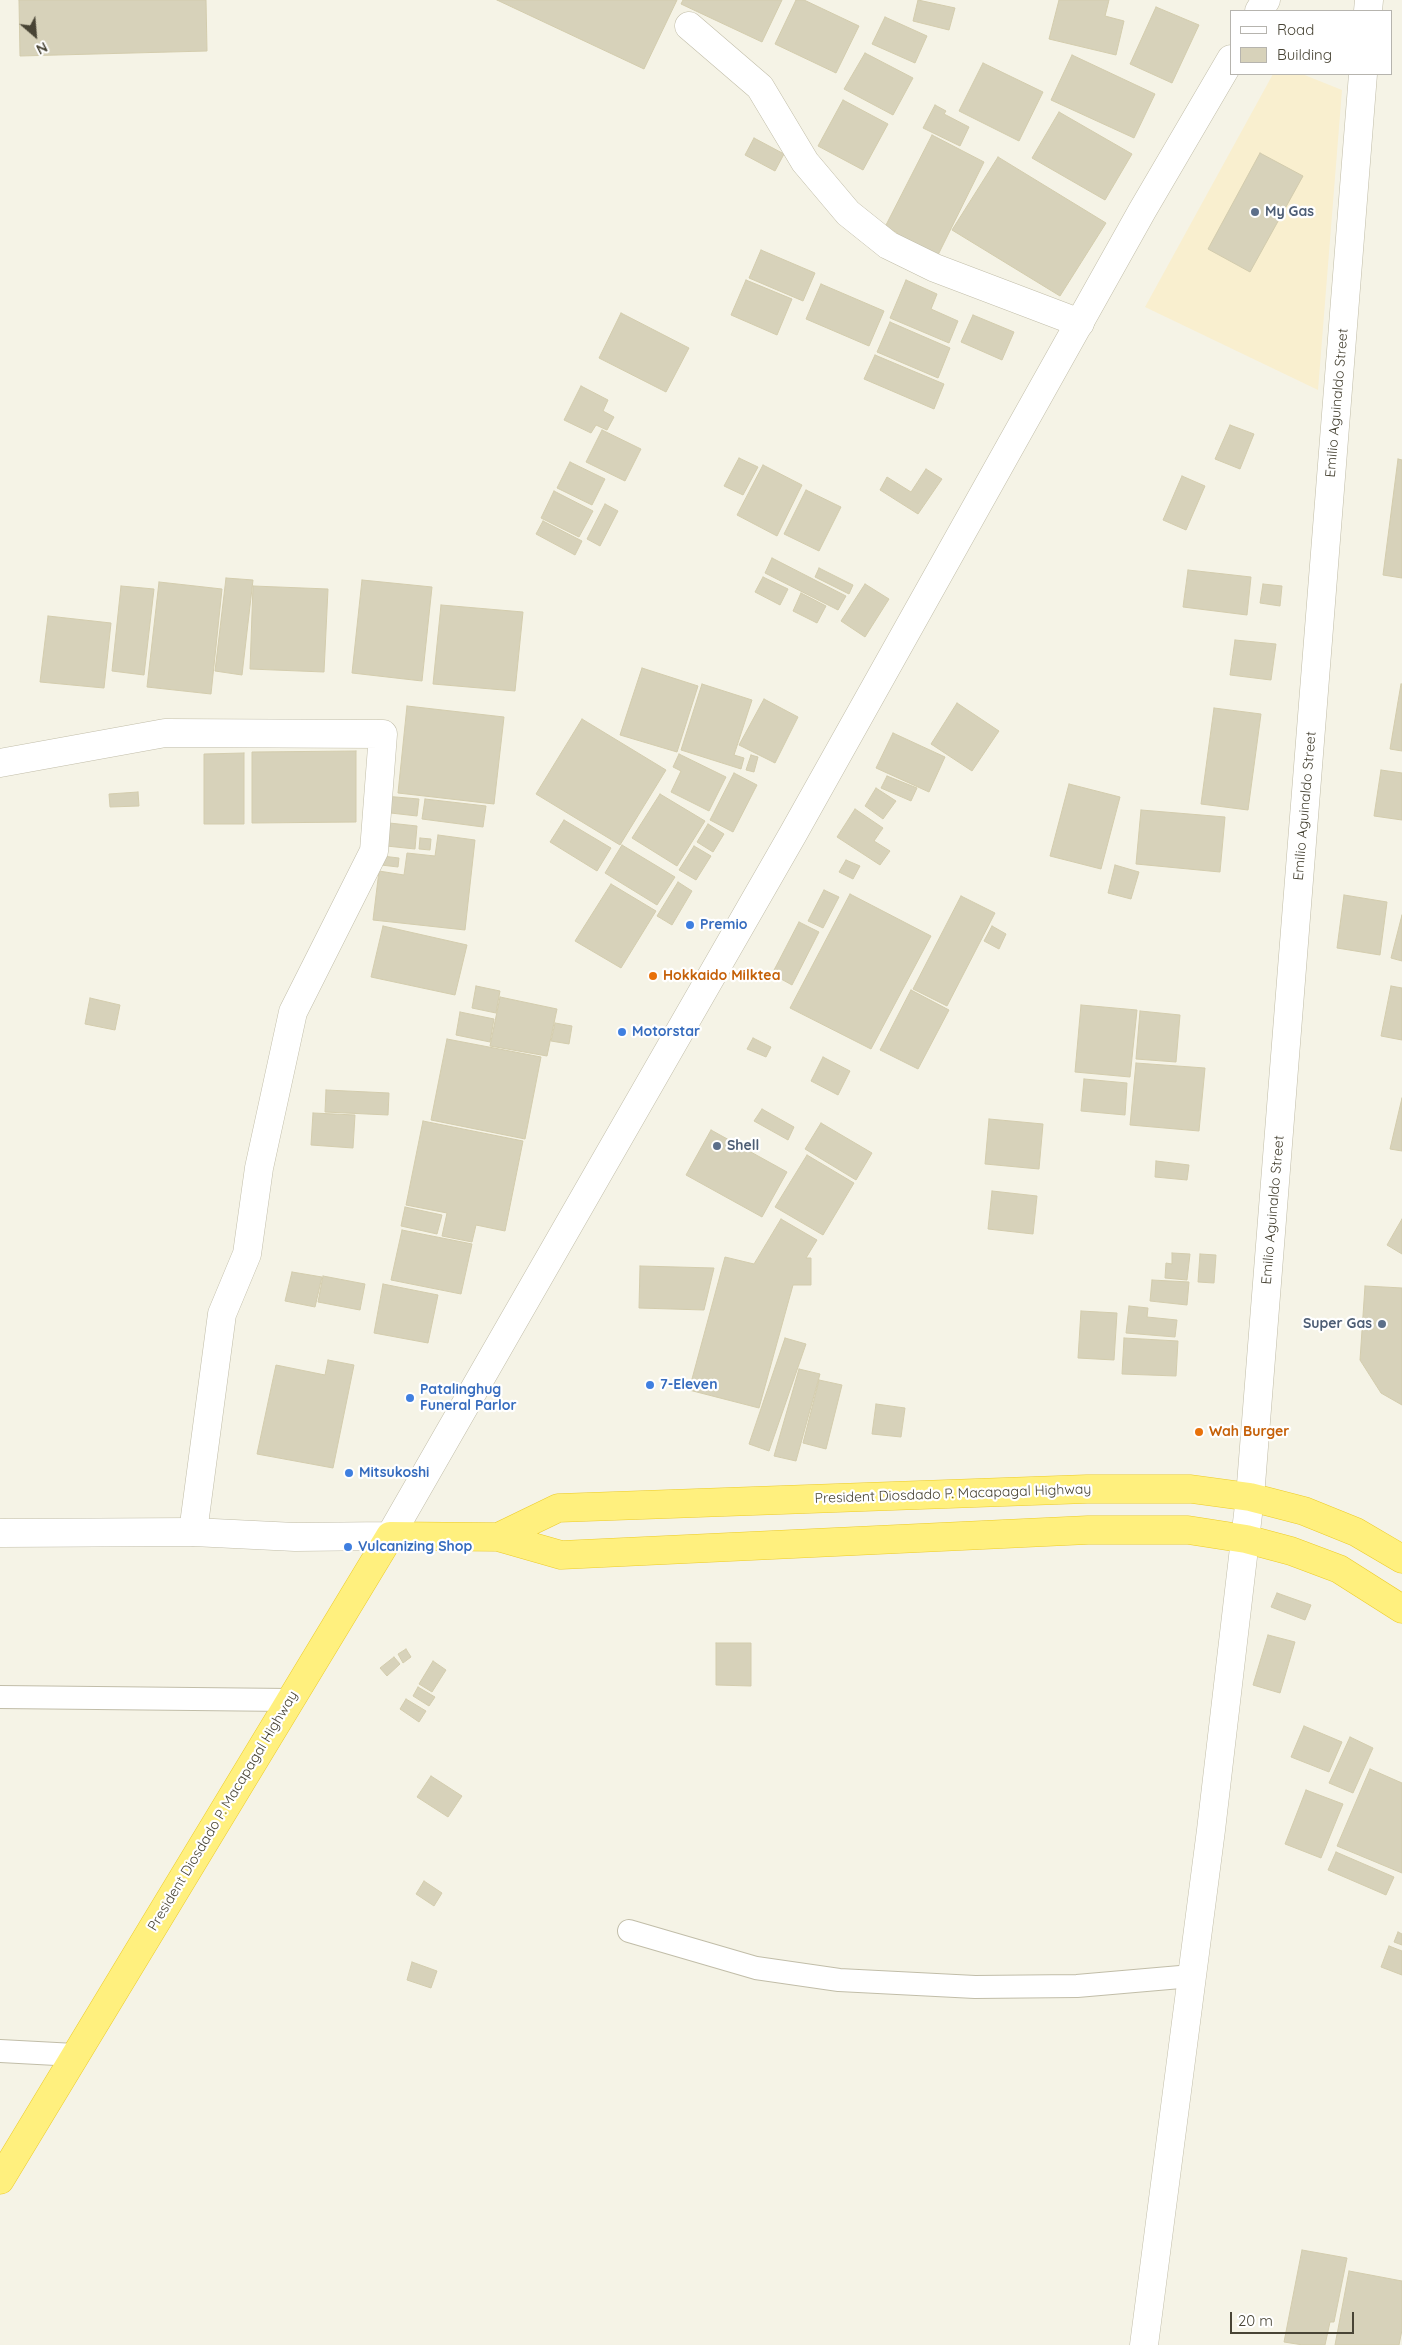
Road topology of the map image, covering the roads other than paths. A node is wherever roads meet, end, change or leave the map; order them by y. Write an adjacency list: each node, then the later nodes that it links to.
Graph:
1 (689, 26): 4 (street)
2 (1230, 62): 4 (street)
3 (1363, 75): 6 (street, Emilio Aguinaldo Street)
4 (1080, 323): 9 (street)
5 (0, 763): 7 (street)
6 (1250, 1496): 10 (highway, President Diosdado P. Macapagal Highway); 11 (street, Emilio Aguinaldo Street); 12 (highway, President Diosdado P. Macapagal Highway)
7 (193, 1532): 8 (street); 9 (street)
8 (0, 1533)
9 (390, 1536): 10 (highway, President Diosdado P. Macapagal Highway); 15 (highway, President Diosdado P. Macapagal Highway)
10 (498, 1537): 11 (highway, President Diosdado P. Macapagal Highway)
11 (1246, 1539): 13 (highway, President Diosdado P. Macapagal Highway); 17 (street, Emilio Aguinaldo Street)
12 (1402, 1558)
13 (1402, 1609)
14 (0, 1697): 15 (lane)
15 (290, 1700): 19 (highway, President Diosdado P. Macapagal Highway)
16 (629, 1931): 17 (lane)
17 (1192, 1976): 21 (street, Emilio Aguinaldo Street)
18 (0, 2051): 19 (lane)
19 (75, 2055): 20 (highway, President Diosdado P. Macapagal Highway)
20 (0, 2180)
21 (1144, 2345)

